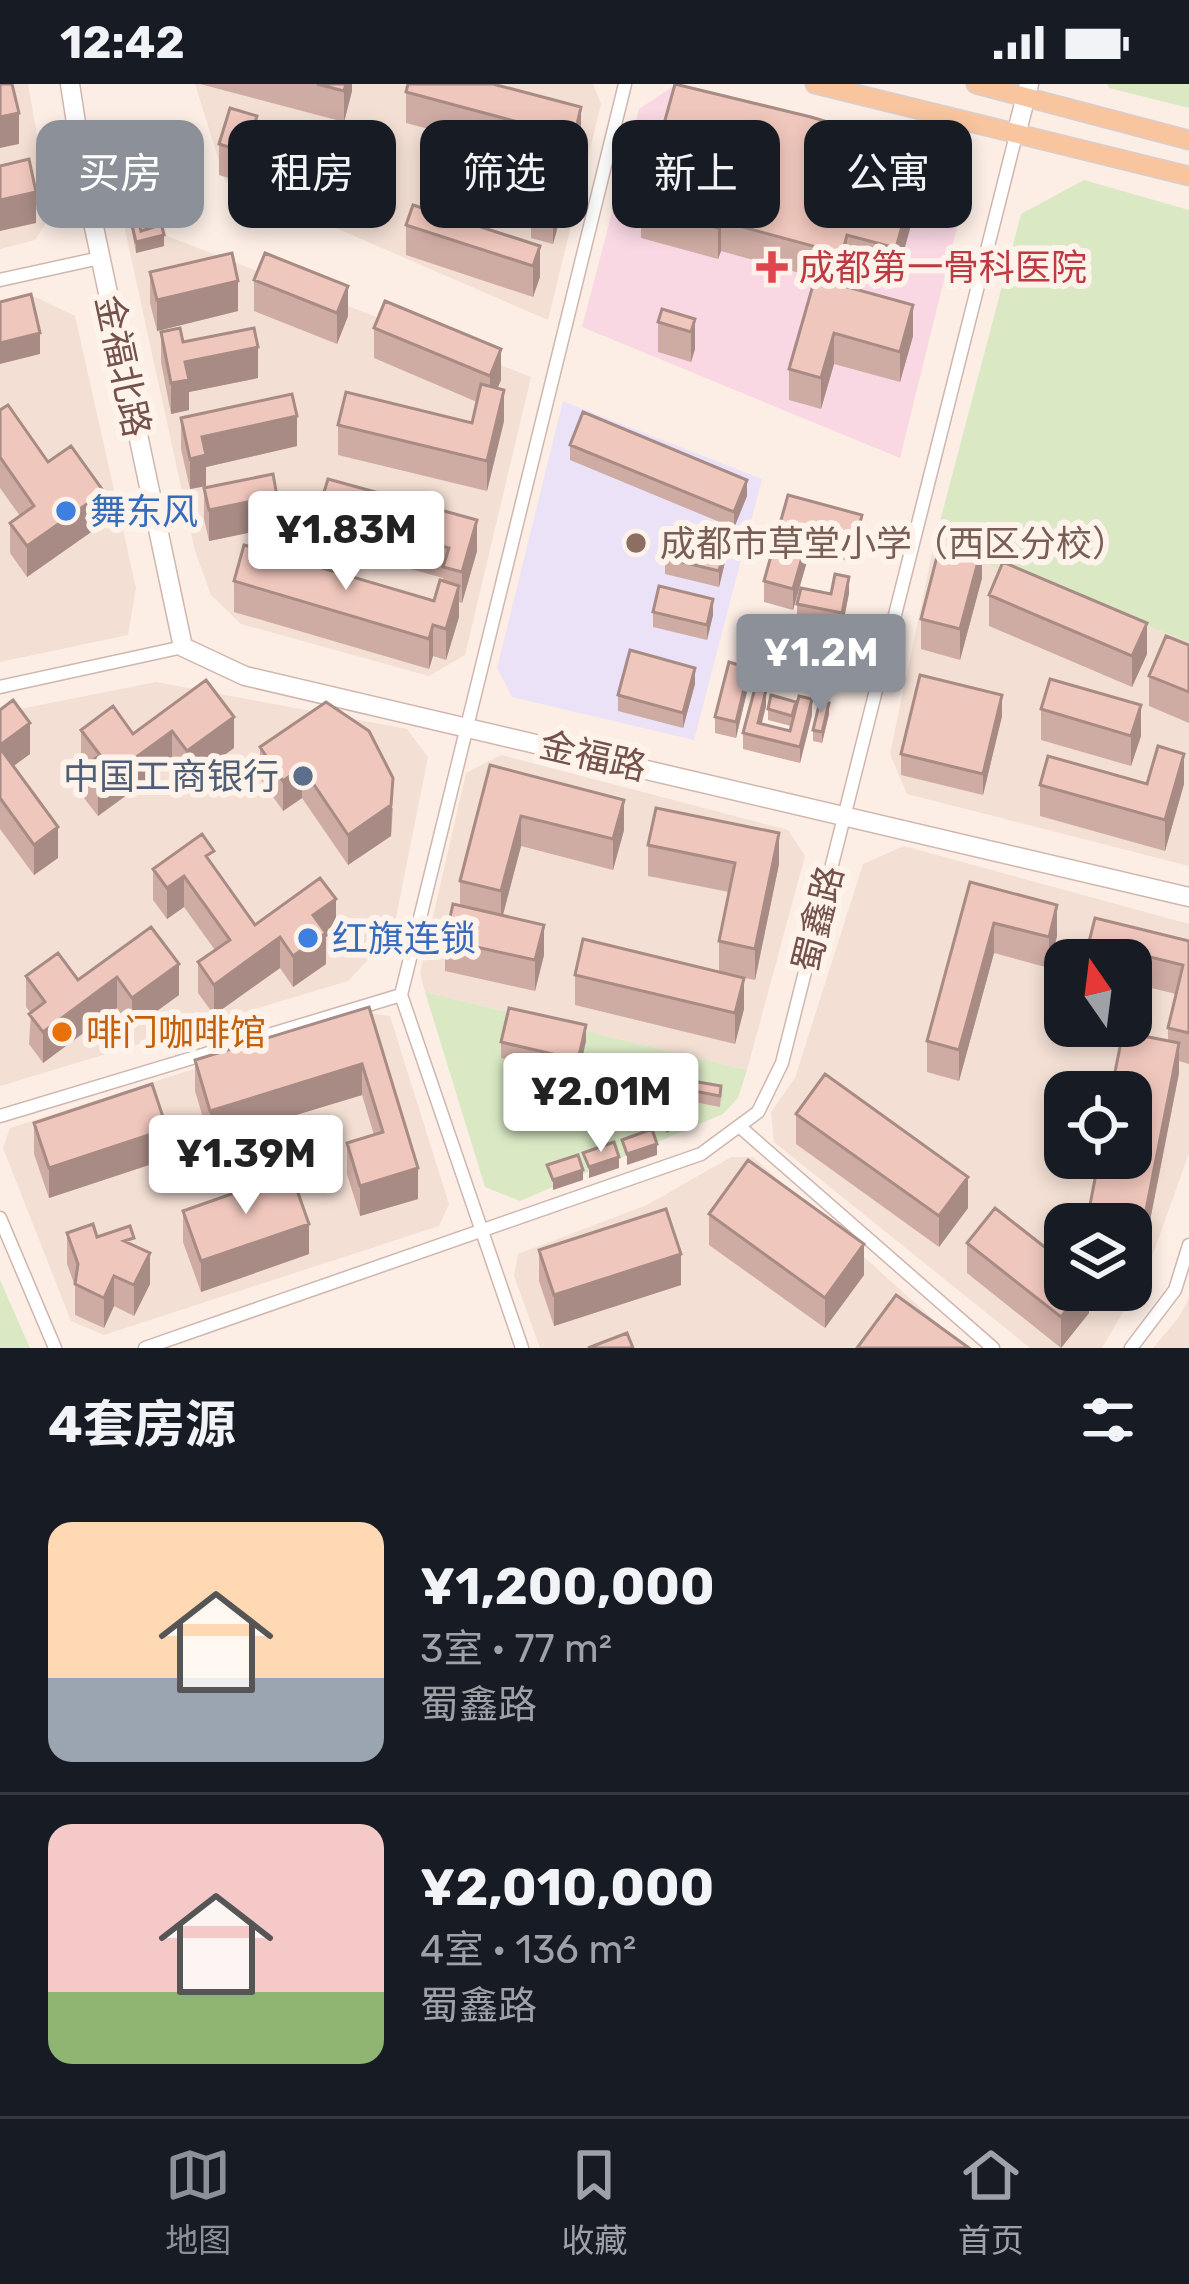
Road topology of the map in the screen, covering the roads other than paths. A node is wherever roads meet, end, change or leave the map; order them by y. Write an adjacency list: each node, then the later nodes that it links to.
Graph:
1 (70, 84): 9 (street, 金福北路)
2 (625, 84): 13 (street)
3 (815, 84): 6 (main road)
4 (976, 84): 5 (main road)
5 (1028, 90): 6 (street, 蜀鑫路); 7 (main road)
6 (1016, 134): 8 (main road); 14 (street, 蜀鑫路)
7 (1189, 140)
8 (1189, 176)
9 (100, 258): 10 (street); 11 (street, 金福北路)
10 (0, 280)
11 (183, 646): 12 (street); 13 (street, 金福路)
12 (0, 687)
13 (466, 727): 14 (street, 金福路); 16 (street)
14 (844, 814): 15 (street, 金福路); 18 (street, 蜀鑫路)
15 (1189, 897)
16 (401, 995): 17 (street); 20 (street)
17 (0, 1116)
18 (739, 1126): 20 (street, 蜀鑫路); 25 (street)
19 (0, 1218): 22 (street)
20 (481, 1231): 23 (street, 蜀鑫路); 24 (street)
21 (1189, 1245): 26 (street)
22 (55, 1348)
23 (146, 1348)
24 (522, 1348)
25 (993, 1348)
26 (1131, 1348)

